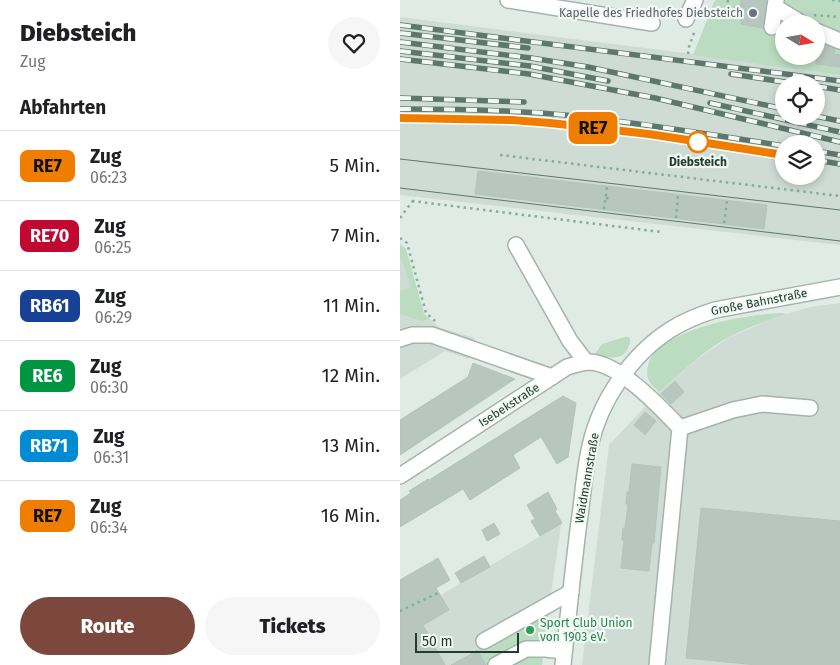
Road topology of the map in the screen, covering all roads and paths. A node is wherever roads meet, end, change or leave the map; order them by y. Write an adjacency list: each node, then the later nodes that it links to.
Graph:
1 (508, 0): 12 (street)
2 (695, 0): 11 (street)
3 (728, 0): 7 (path)
4 (832, 0): 5 (path)
5 (840, 1)
6 (776, 4): 8 (street); 13 (street)
7 (736, 8)
8 (796, 15)
9 (840, 17): 10 (path)
10 (825, 21)
11 (692, 22): 16 (path)
12 (652, 23)
13 (772, 27)
14 (825, 30): 15 (street)
15 (840, 37)
16 (688, 54)
17 (500, 155): 20 (path)
18 (607, 187): 24 (path)
19 (678, 195): 26 (path)
20 (840, 196)
21 (415, 198): 22 (path)
22 (412, 201): 25 (path); 28 (path)
23 (727, 201): 27 (path)
24 (604, 209)
25 (400, 218)
26 (676, 218)
27 (724, 223)
28 (661, 232)
29 (400, 238): 33 (path)
30 (516, 245): 35 (street)
31 (840, 287): 32 (street, Große Bahnstraße)
32 (680, 324): 36 (street, Waidmannstraße)
33 (441, 326)
34 (400, 339): 37 (street)
35 (586, 362): 36 (street); 37 (street, Isebekstraße)
36 (623, 376): 39 (street); 41 (street, Waidmannstraße)
37 (552, 377): 40 (street, Isebekstraße)
38 (810, 408): 39 (street)
39 (680, 428): 47 (street)
40 (400, 476)
41 (571, 592): 44 (street); 45 (street, Waidmannstraße)
42 (438, 593): 43 (path)
43 (400, 611)
44 (484, 641)
45 (563, 658): 46 (street)
46 (496, 665)
47 (657, 665)

